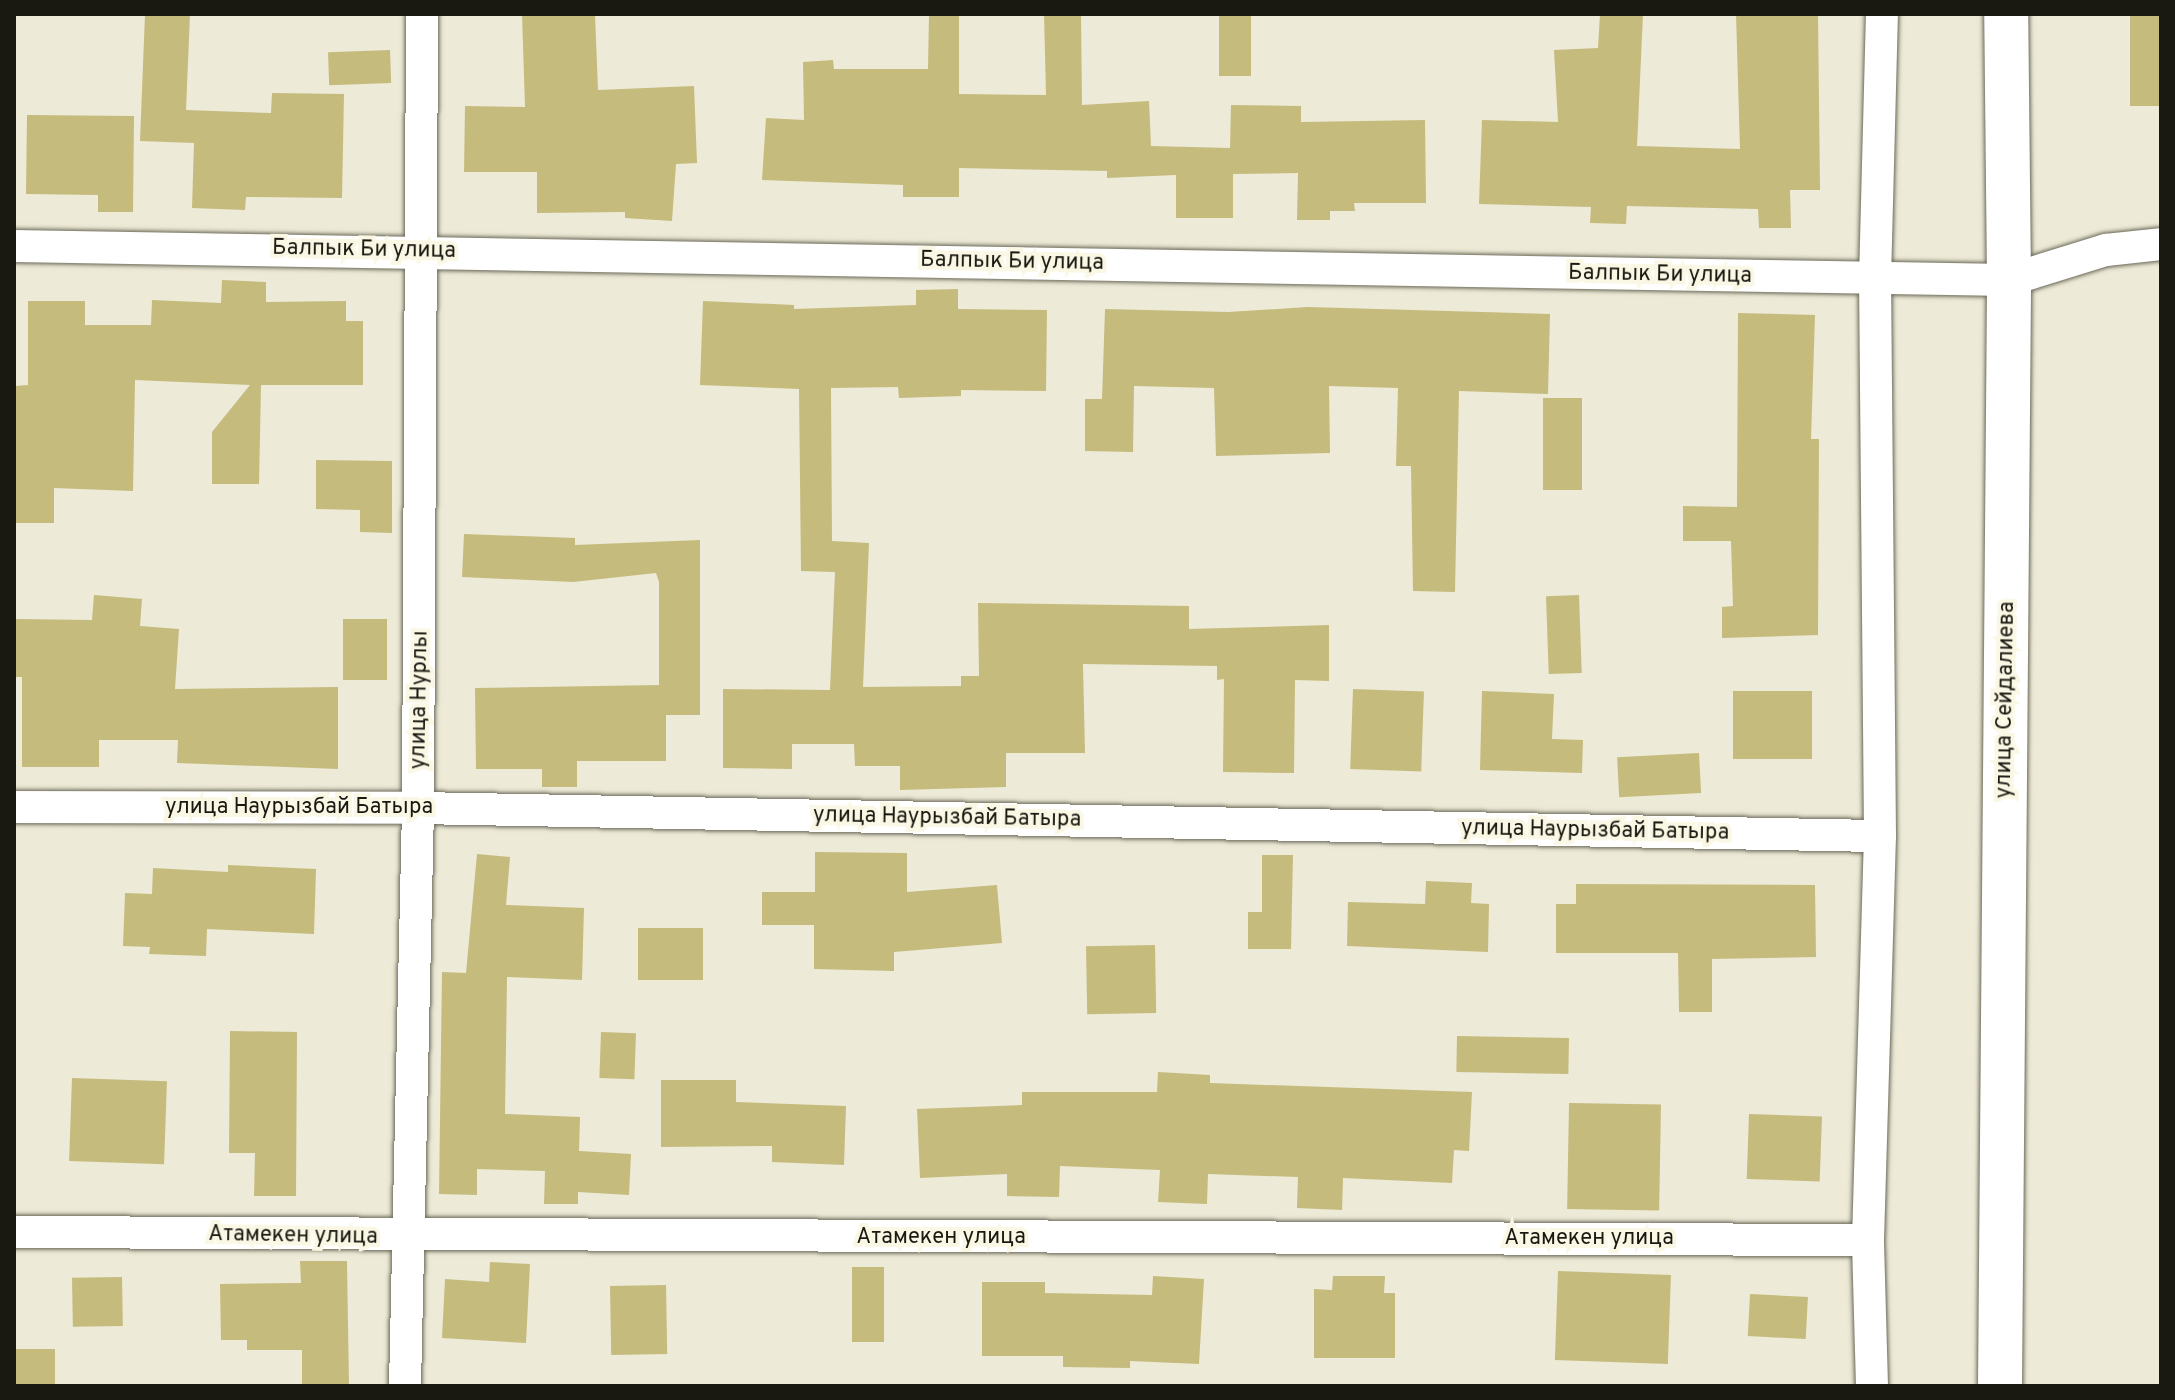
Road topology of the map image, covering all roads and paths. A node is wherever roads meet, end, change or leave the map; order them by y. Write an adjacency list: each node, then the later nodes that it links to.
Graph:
1 (422, 14): 6 (street, улица Нурлы)
2 (1882, 14): 7 (street)
3 (2006, 14): 8 (main road, улица Сейдалиева)
4 (2161, 244): 8 (street, Балпык Би улица)
5 (14, 246): 6 (street, Балпык Би улица)
6 (424, 251): 7 (street, Балпык Би улица); 10 (street, улица Нурлы)
7 (1875, 279): 8 (street, Балпык Би улица); 11 (street)
8 (2009, 280): 17 (main road, улица Сейдалиева)
9 (14, 807): 10 (street, улица Наурызбай Батыра)
10 (418, 808): 11 (street, улица Наурызбай Батыра); 13 (street, улица Нурлы)
11 (1880, 836): 14 (street)
12 (14, 1232): 13 (street, Атамекен улица)
13 (410, 1237): 14 (street, Атамекен улица); 15 (street, улица Нурлы)
14 (1868, 1240): 16 (street)
15 (405, 1386)
16 (1872, 1386)
17 (2000, 1386)

